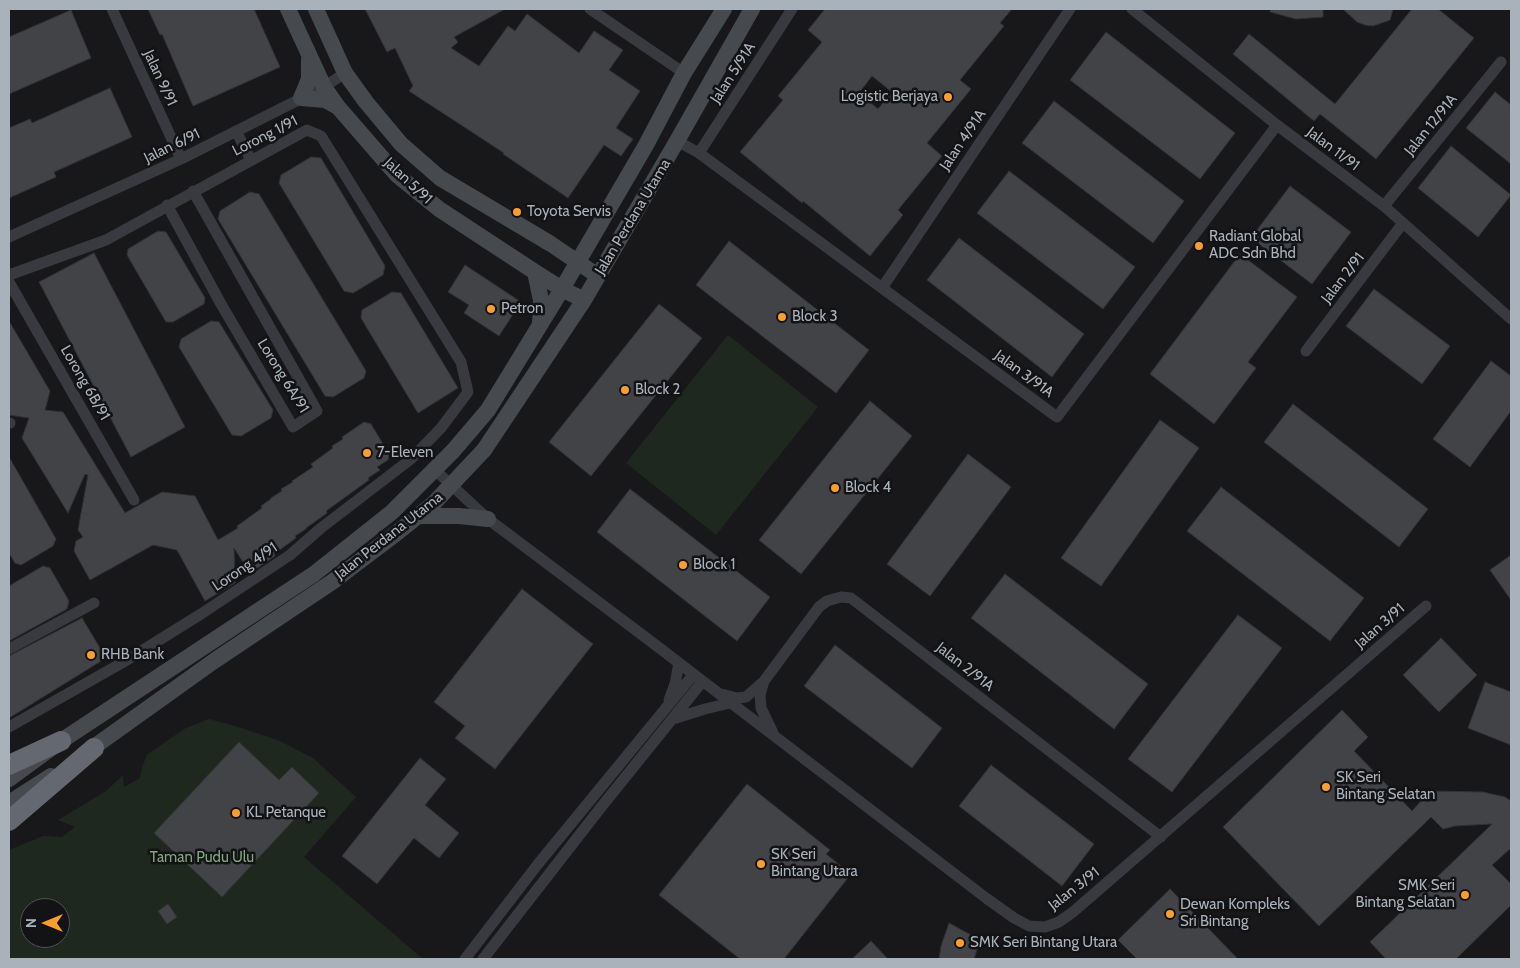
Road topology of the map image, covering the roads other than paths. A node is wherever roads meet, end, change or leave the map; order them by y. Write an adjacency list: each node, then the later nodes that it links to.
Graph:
1 (112, 9): 21 (street, Jalan 9/91)
2 (288, 9): 10 (street, Jalan 5/91)
3 (316, 9): 12 (street, Jalan 5/91)
4 (590, 9): 13 (street)
5 (724, 9): 13 (street, Jalan Perdana Utama)
6 (752, 9): 19 (street, Jalan Perdana Utama)
7 (792, 9): 20 (street, Jalan 5/91A)
8 (1070, 9): 36 (street, Jalan 4/91A)
9 (1132, 9): 17 (street, Jalan 11/91)
10 (309, 55): 14 (street, Jalan 5/91); 15 (street)
11 (1502, 62): 26 (street, Jalan 12/91A)
12 (345, 73): 14 (street, Jalan 6/91); 30 (street, Jalan 5/91)
13 (684, 74): 23 (street, Jalan Perdana Utama)
14 (324, 86): 15 (street, Jalan 6/91); 16 (street, Jalan 5/91)
15 (300, 98): 16 (street); 18 (street, Jalan 6/91)
16 (338, 107): 32 (street, Jalan 5/91)
17 (1277, 125): 26 (street, Jalan 11/91); 36 (street, Jalan 3/91A)
18 (236, 131): 21 (street, Jalan 6/91); 22 (street)
19 (678, 141): 20 (street, Jalan 3/91A); 23 (street); 34 (street, Jalan Perdana Utama)
20 (699, 153): 36 (street, Jalan 3/91A)
21 (181, 159): 28 (street, Jalan 6/91)
22 (251, 160): 24 (street, Lorong 1/91); 42 (street, Lorong 1/91)
23 (635, 162): 29 (street, Jalan Perdana Utama)
24 (193, 191): 25 (street, Lorong 1/91); 25 (street, Lorong 6A/91)
25 (167, 205): 33 (street, Lorong 1/91)
26 (1384, 206): 27 (street, Jalan 11/91)
27 (1403, 223): 39 (street, Jalan 11/91); 41 (street, Jalan 2/91)
28 (9, 237)
29 (591, 237): 30 (street); 31 (street, Jalan Perdana Utama)
30 (551, 244): 31 (street, Jalan 5/91)
31 (577, 262): 34 (street, Jalan 5/91); 37 (street, Jalan Perdana Utama)
32 (535, 272): 37 (street, Jalan 5/91); 40 (street)
33 (9, 275)
34 (598, 276): 38 (street, Jalan Perdana Utama)
35 (9, 282): 45 (street, Lorong 6B/91)
36 (882, 288)
37 (562, 289): 38 (street, Jalan 5/91); 40 (street, Jalan Perdana Utama)
38 (584, 300): 44 (street, Jalan Perdana Utama)
39 (1511, 319)
40 (540, 325): 43 (street, Jalan Perdana Utama)
41 (1306, 351)
42 (468, 392): 57 (street, Lorong 4/91)
43 (435, 470): 44 (street, Jalan 3/91); 59 (street, Jalan Perdana Utama)
44 (452, 485): 46 (street, Jalan Perdana Utama); 47 (street, Jalan 3/91)
45 (134, 500)
46 (417, 516): 47 (street); 60 (street, Jalan Perdana Utama)
47 (488, 519): 51 (street, Jalan 3/91)
48 (94, 603): 50 (street)
49 (1426, 606): 65 (street, Jalan 3/91)
50 (9, 649)
51 (679, 663): 52 (street, Jalan 3/91); 56 (street)
52 (698, 678): 54 (street, Jalan 3/91); 56 (street)
53 (764, 681): 54 (street, Jalan 2/91A); 58 (street, Jalan 2/91A); 65 (street, Jalan 2/91A)
54 (717, 693): 55 (street, Jalan 3/91)
55 (730, 703): 56 (street); 58 (street, Jalan 3/91)
56 (668, 716): 66 (street); 67 (street)
57 (9, 727)
58 (776, 737): 65 (street, Jalan 3/91)
59 (60, 742): 61 (highway); 62 (street, Jalan Perdana Utama)
60 (94, 748): 63 (street, Jalan Perdana Utama); 64 (highway)
61 (9, 765)
62 (9, 779)
63 (9, 804)
64 (9, 821)
65 (1161, 837)
66 (465, 959)
67 (483, 959)

